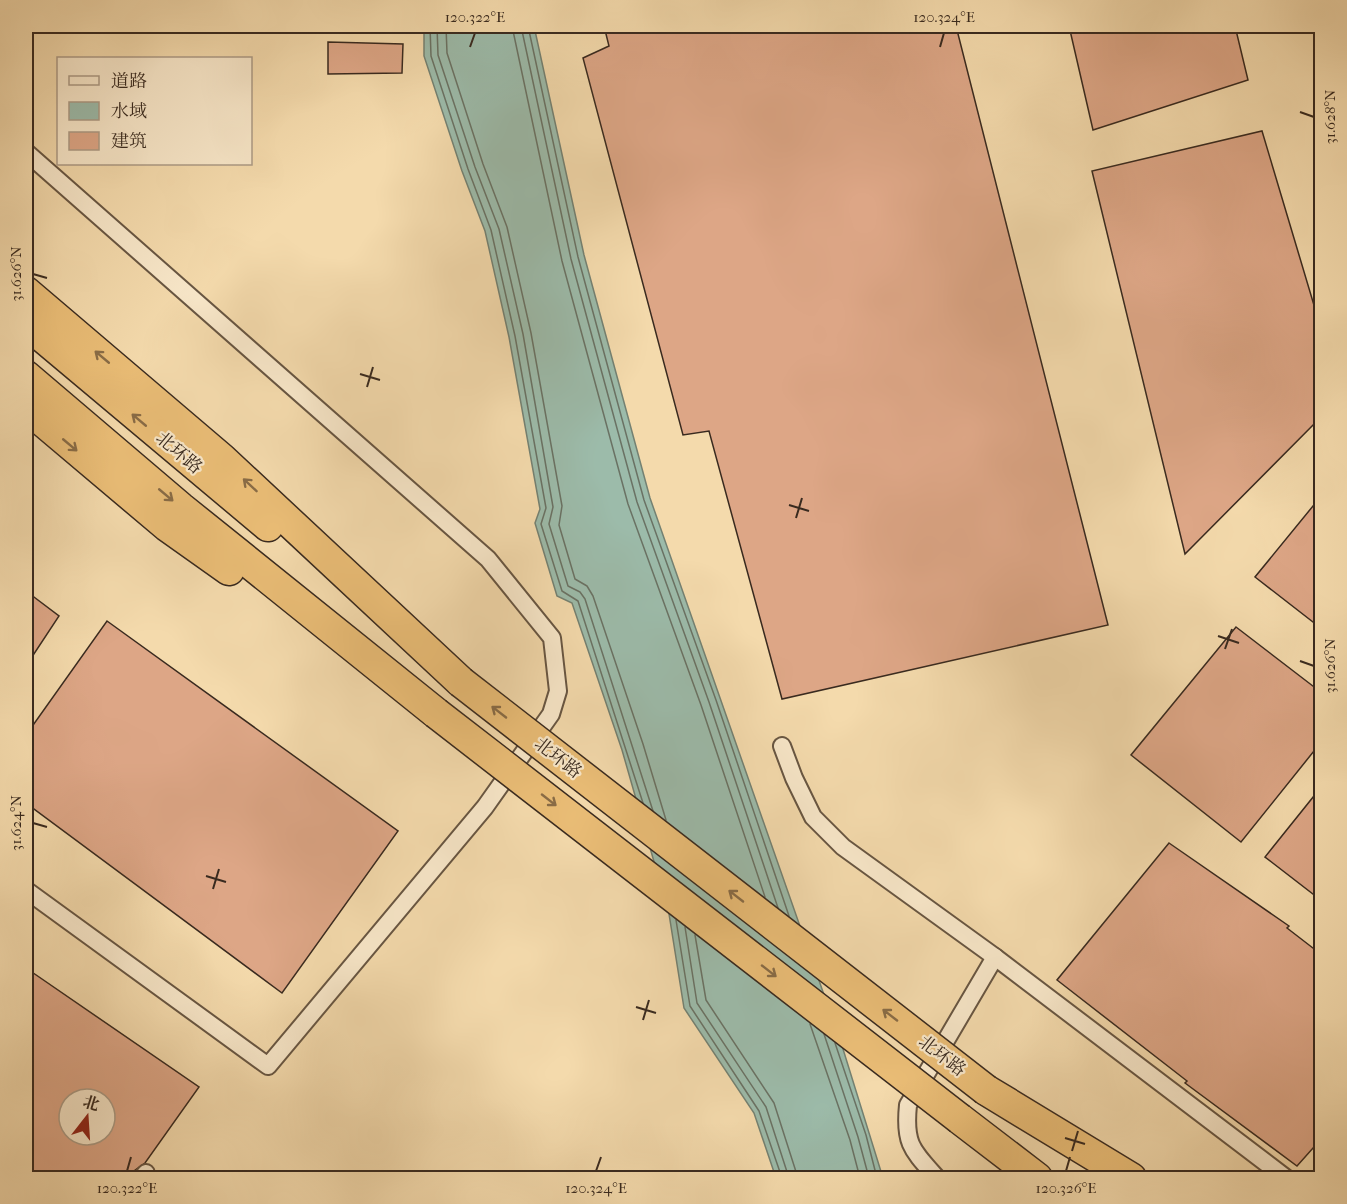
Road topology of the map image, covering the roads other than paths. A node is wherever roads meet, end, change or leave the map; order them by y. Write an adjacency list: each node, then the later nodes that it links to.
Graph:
1 (26, 152): 9 (street)
2 (26, 292): 6 (highway, one-way to 2)
3 (26, 323): 6 (highway, 北环路, one-way to 3)
4 (26, 376): 7 (highway, one-way to 7)
5 (26, 407): 7 (highway, one-way to 7)
6 (461, 682): 11 (highway, 北环路, one-way to 6, bridge)
7 (436, 713): 12 (highway, one-way to 12, bridge)
8 (782, 746): 10 (street)
9 (26, 890)
10 (995, 957): 13 (street); 18 (street)
11 (986, 1090): 16 (highway, 北环路); 17 (highway)
12 (960, 1119): 14 (highway); 15 (highway)
13 (937, 1179)
14 (1023, 1179)
15 (1037, 1179)
16 (1102, 1179)
17 (1131, 1179)
18 (1286, 1179)

